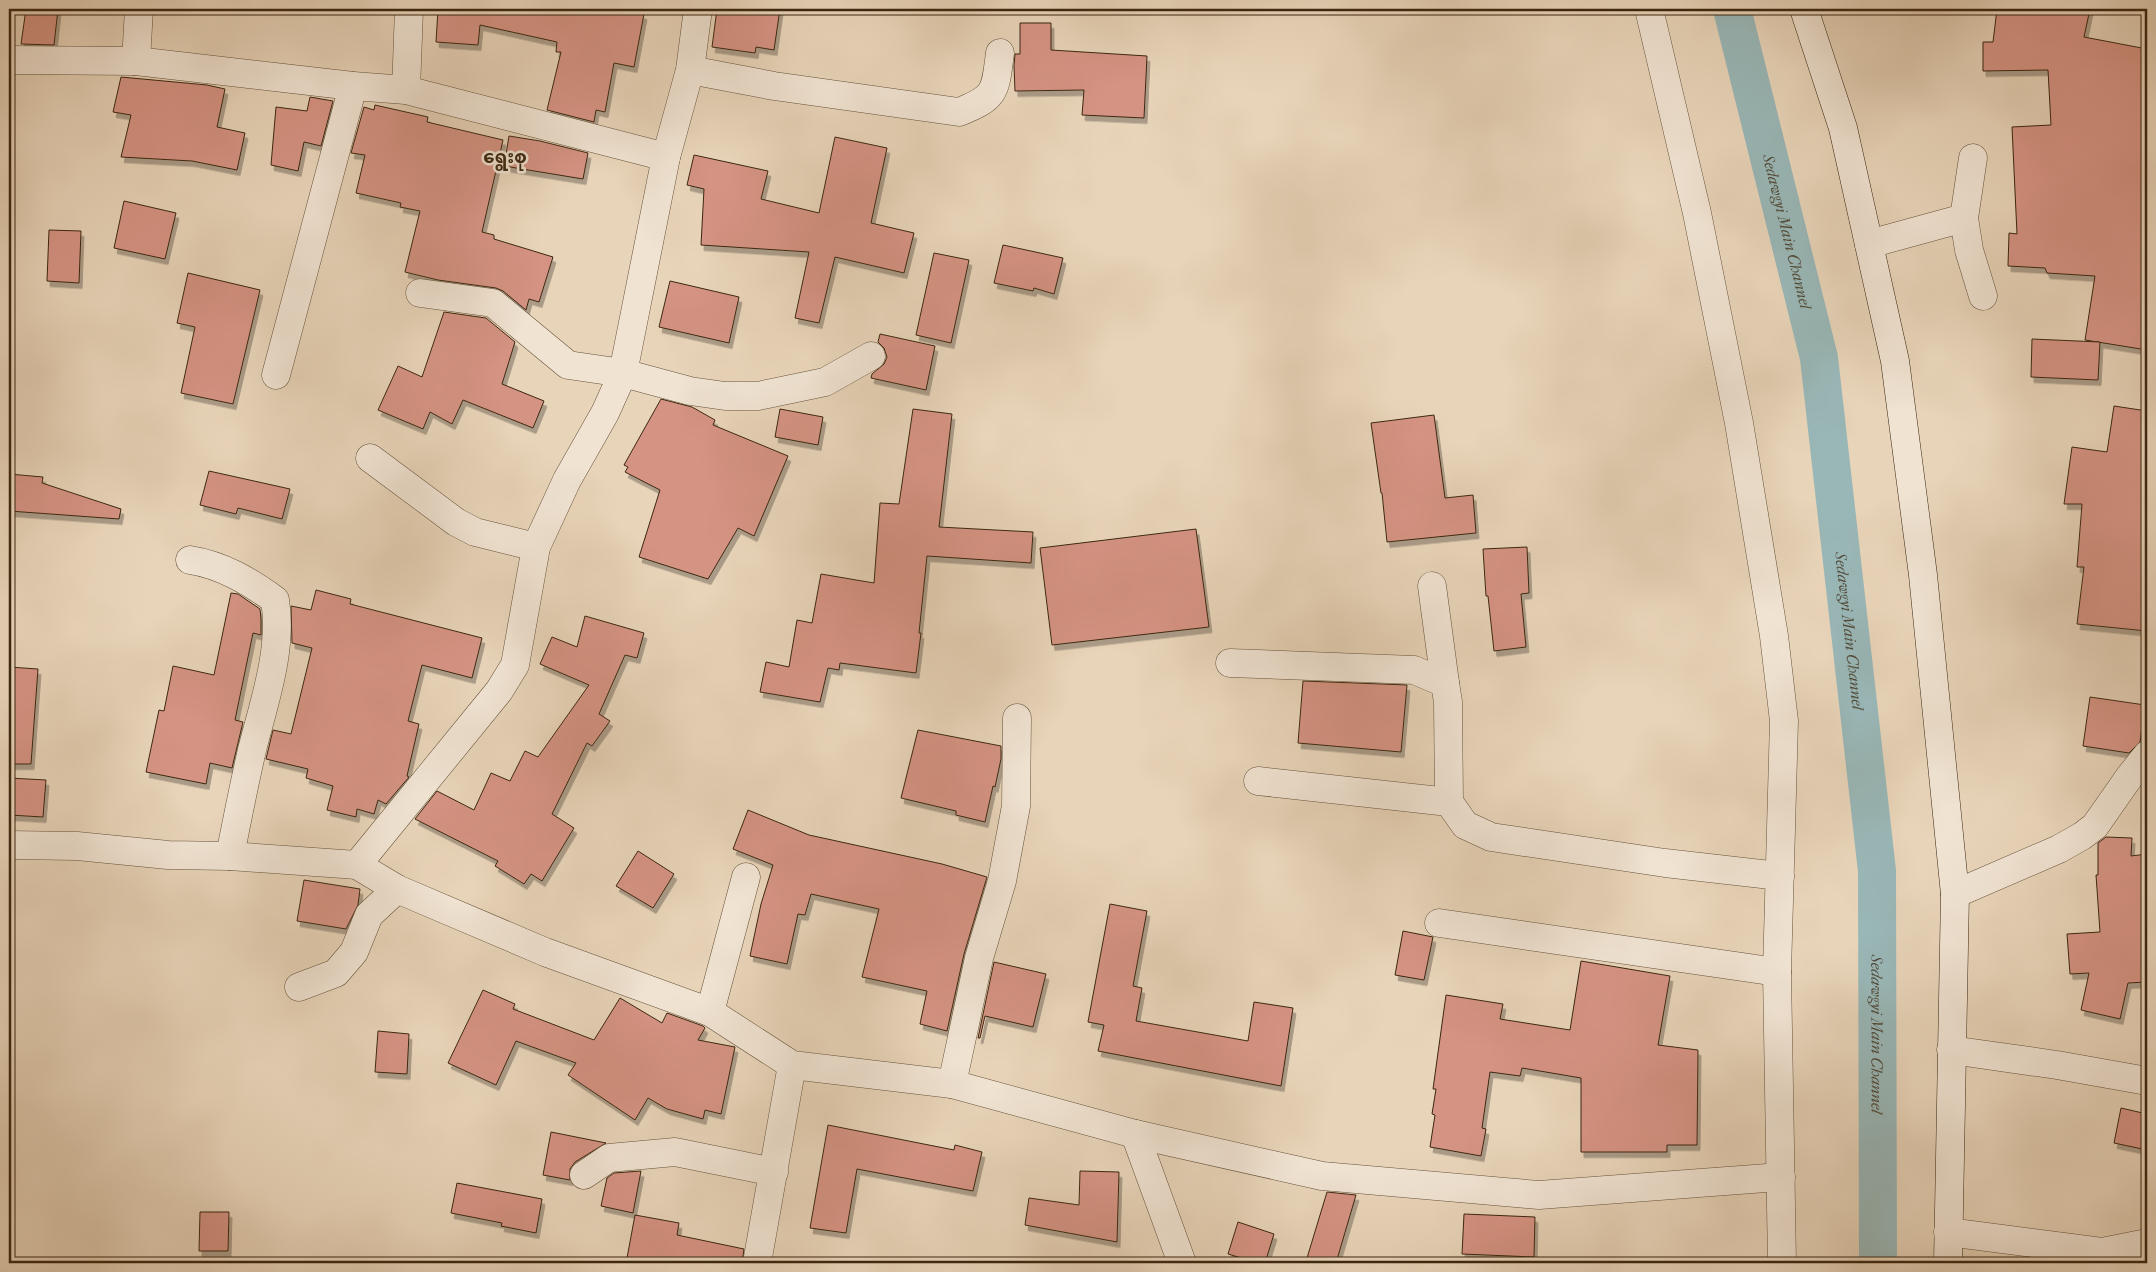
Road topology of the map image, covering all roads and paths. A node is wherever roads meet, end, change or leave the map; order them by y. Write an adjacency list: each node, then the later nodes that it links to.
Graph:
1 (139, 9): 8 (street)
2 (410, 9): 11 (street)
3 (698, 9): 9 (street)
4 (1649, 9): 34 (street)
5 (1804, 9): 15 (street)
6 (1000, 53): 9 (street)
7 (9, 60): 8 (street)
8 (136, 61): 10 (street)
9 (690, 70): 12 (street)
10 (353, 86): 11 (street); 20 (street)
11 (406, 90): 12 (street)
12 (666, 157): 19 (street)
13 (1973, 158): 14 (street)
14 (1964, 218): 15 (street); 17 (street)
15 (1869, 244): 37 (street)
16 (420, 293): 19 (street)
17 (1983, 296)
18 (871, 356): 19 (street)
19 (623, 373): 22 (street)
20 (276, 375)
21 (370, 458): 22 (street)
22 (536, 547): 33 (street)
23 (190, 560): 32 (street)
24 (1432, 586): 26 (street)
25 (1230, 662): 26 (street)
26 (1444, 683): 30 (street)
27 (1017, 718): 45 (street)
28 (2147, 755): 37 (street)
29 (1258, 781): 30 (street)
30 (1449, 802): 34 (street)
31 (9, 845): 32 (street)
32 (230, 856): 33 (street)
33 (357, 864): 36 (street)
34 (1780, 876): 39 (street)
35 (746, 877): 41 (street)
36 (397, 889): 40 (street); 41 (street)
37 (1955, 894): 42 (street)
38 (1439, 923): 39 (street)
39 (1777, 972): 49 (street)
40 (300, 988)
41 (710, 1012): 43 (street)
42 (1951, 1050): 44 (street); 50 (street)
43 (792, 1066): 45 (street); 47 (street)
44 (2147, 1081)
45 (952, 1084): 46 (street)
46 (1135, 1134): 49 (street); 53 (street)
47 (774, 1172): 48 (street); 52 (street)
48 (584, 1175)
49 (1781, 1177): 54 (street)
50 (1948, 1232): 51 (street); 55 (street)
51 (2147, 1244)
52 (757, 1263)
53 (1182, 1263)
54 (1782, 1263)
55 (1948, 1263)

